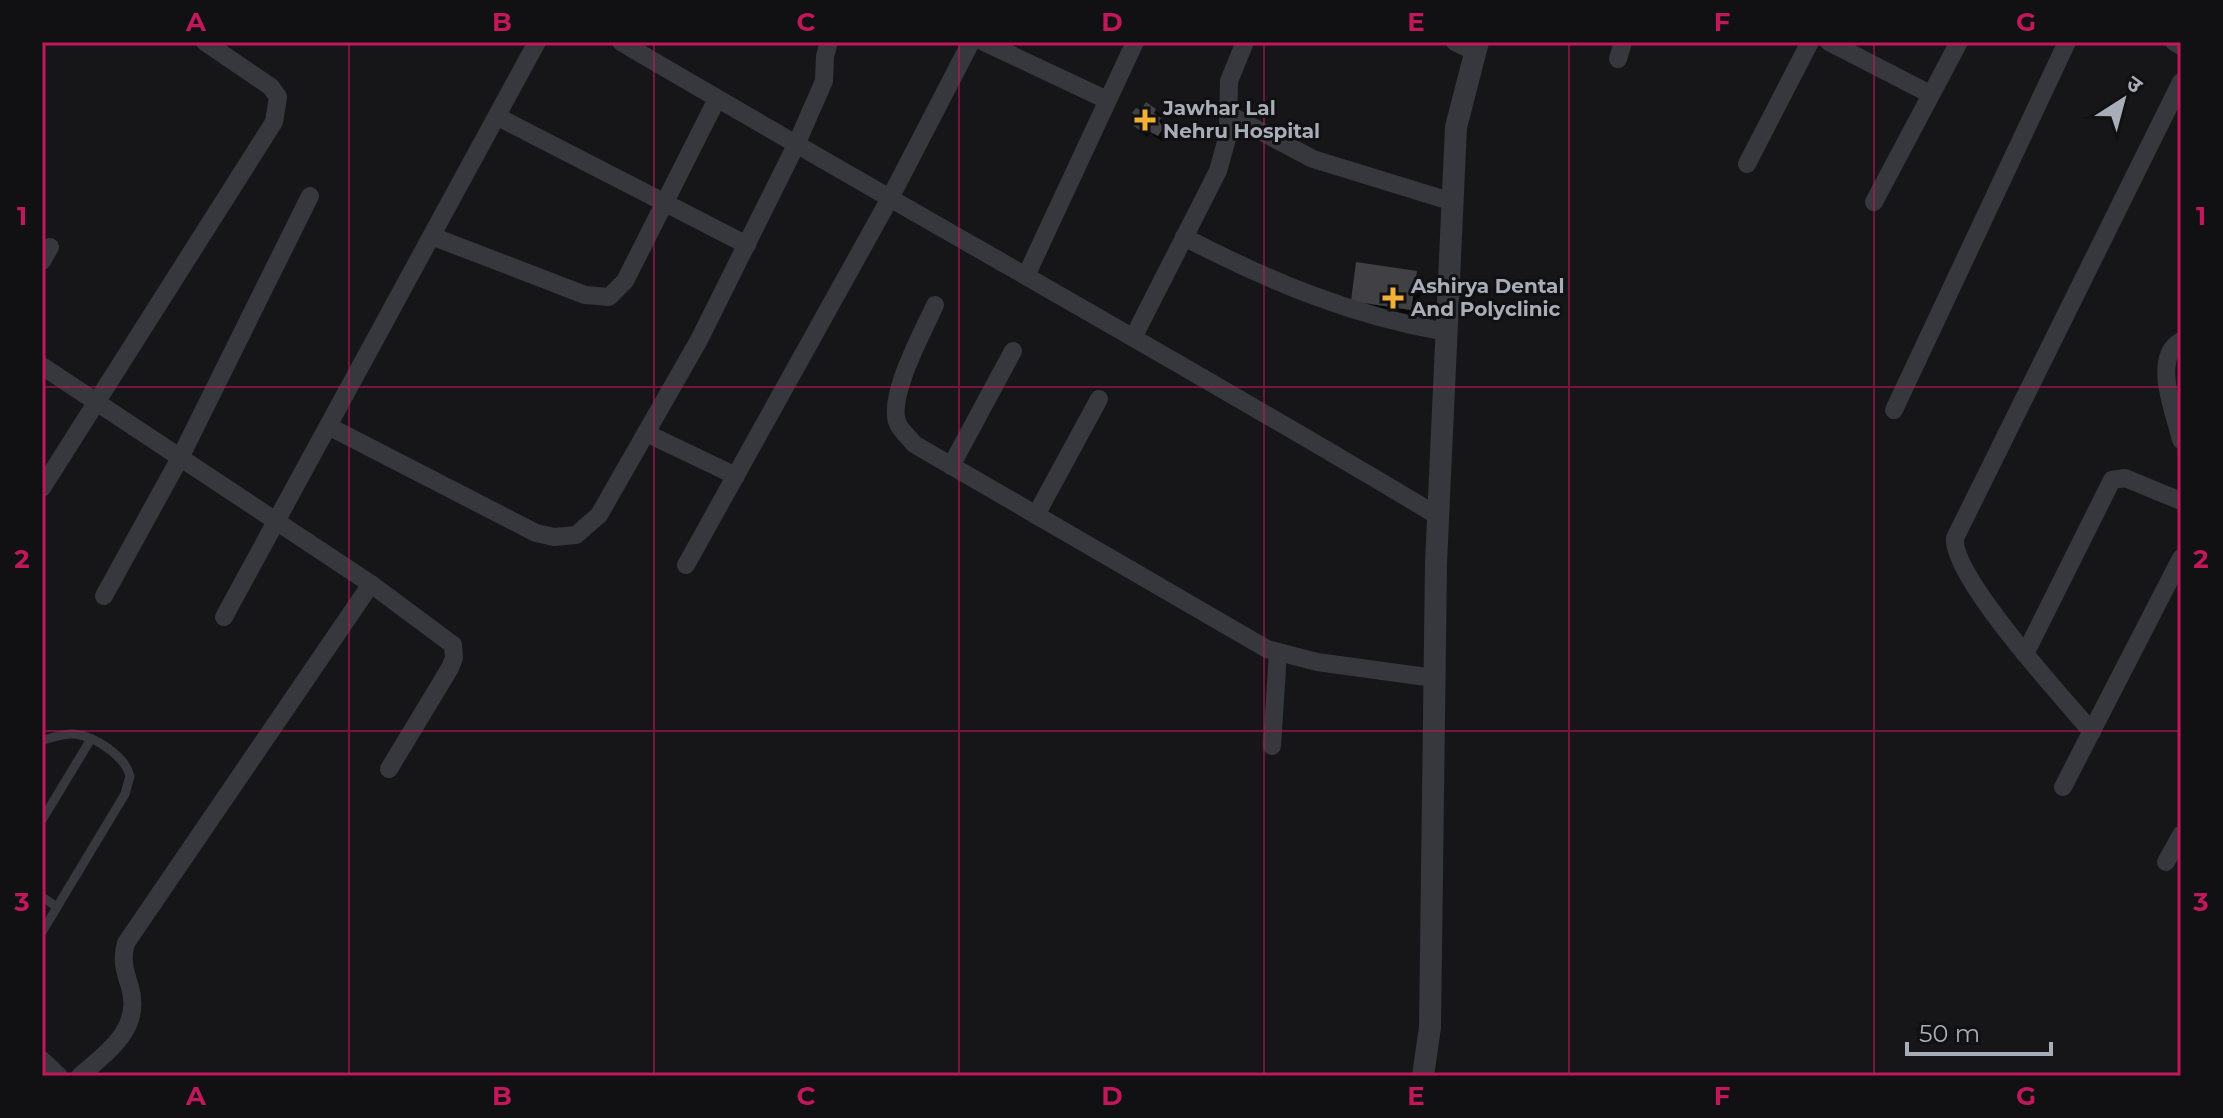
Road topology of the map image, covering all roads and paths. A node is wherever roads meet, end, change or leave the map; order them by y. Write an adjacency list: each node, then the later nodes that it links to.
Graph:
1 (205, 42): 41 (street)
2 (537, 42): 22 (street)
3 (621, 42): 19 (street)
4 (829, 42): 23 (street)
5 (971, 42): 26 (street)
6 (984, 42): 20 (street)
7 (1135, 42): 20 (street)
8 (1245, 42): 21 (street)
9 (1455, 42): 16 (street)
10 (1810, 42): 24 (street)
11 (1829, 42): 18 (street)
12 (1959, 42): 18 (street)
13 (2067, 42): 42 (street)
14 (2174, 42): 15 (street)
15 (2181, 46)
16 (1477, 47): 27 (street)
17 (2181, 82): 60 (street)
18 (1930, 94): 28 (street)
19 (717, 99): 23 (street); 29 (street)
20 (1107, 100): 33 (street)
21 (1228, 114): 27 (street); 31 (street)
22 (498, 117): 29 (street); 30 (street)
23 (796, 145): 26 (street); 32 (street)
24 (1747, 164)
25 (310, 196): 46 (street)
26 (889, 200): 33 (street); 48 (street)
27 (1453, 202): 35 (street)
28 (1874, 202)
29 (664, 204): 30 (street); 32 (street)
30 (434, 237): 43 (street)
31 (1184, 237): 35 (street); 36 (street)
32 (747, 245): 44 (street)
33 (1026, 276): 36 (street)
34 (935, 305): 47 (street)
35 (1447, 332): 52 (street)
36 (1134, 336): 52 (street)
37 (2181, 341): 45 (street)
38 (1013, 351): 47 (street)
39 (42, 366): 41 (street)
40 (1099, 399): 51 (street)
41 (97, 401): 46 (street); 49 (street)
42 (1894, 410)
43 (330, 427): 44 (street); 53 (street)
44 (646, 433): 48 (street)
45 (2181, 440)
46 (181, 456): 53 (street); 57 (street)
47 (951, 466): 51 (street)
48 (736, 476): 55 (street)
49 (42, 488)
50 (2181, 501): 60 (street)
51 (1036, 515): 59 (street)
52 (1438, 516): 61 (street)
53 (278, 522): 56 (street); 58 (street)
54 (2181, 558): 62 (street)
55 (686, 565)
56 (371, 584): 66 (street); 76 (street)
57 (104, 596)
58 (224, 617)
59 (1278, 652): 61 (street); 65 (street)
60 (2025, 654): 62 (street)
61 (1434, 678): 77 (street)
62 (2092, 732): 67 (street)
63 (91, 739): 64 (lane); 68 (lane); 72 (lane)
64 (42, 740)
65 (1272, 746)
66 (389, 769)
67 (2063, 787)
68 (42, 820)
69 (2181, 835): 70 (street)
70 (2166, 862)
71 (42, 897): 72 (lane)
72 (57, 907): 73 (lane)
73 (42, 932)
74 (42, 1060): 75 (street)
75 (59, 1076)
76 (80, 1076)
77 (1423, 1076)

